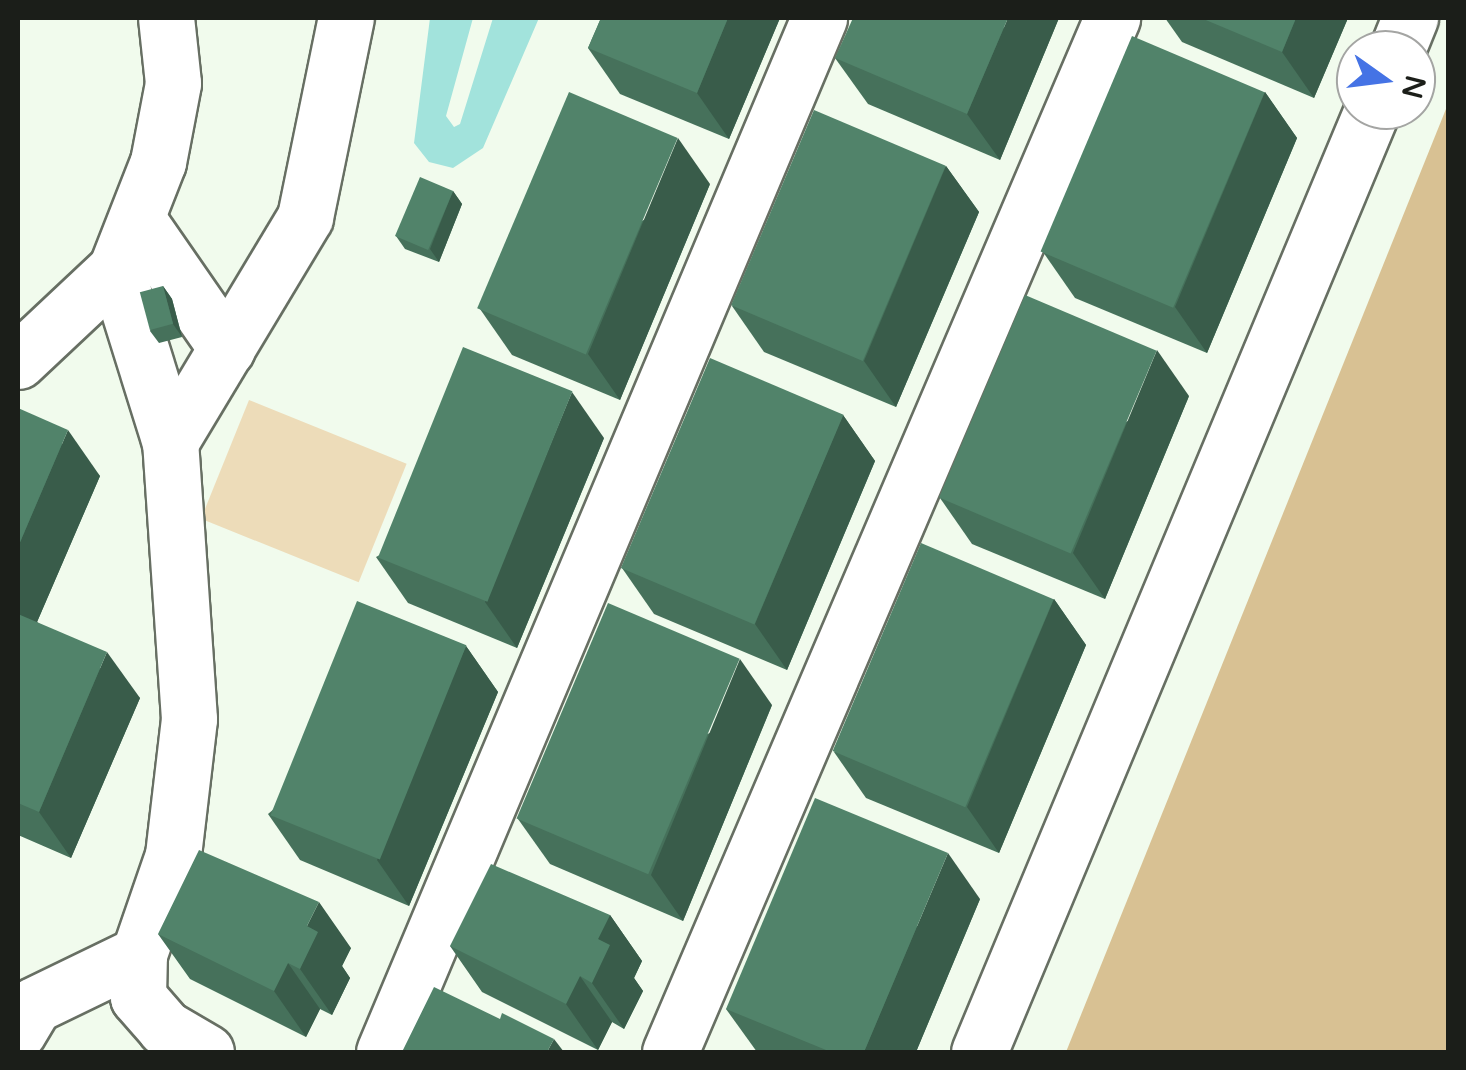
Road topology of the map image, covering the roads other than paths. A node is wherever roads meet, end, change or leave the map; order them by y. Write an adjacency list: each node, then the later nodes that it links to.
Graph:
1 (166, 18): 6 (street)
2 (346, 18): 8 (street)
3 (820, 18): 14 (street)
4 (1112, 18): 15 (street)
5 (1364, 130): 16 (street)
6 (137, 219): 7 (street); 8 (street)
7 (116, 269): 9 (street); 10 (street)
8 (227, 349): 10 (street)
9 (18, 361)
10 (170, 442): 11 (street)
11 (139, 954): 12 (street); 13 (street)
12 (18, 1032)
13 (206, 1052)
14 (384, 1052)
15 (670, 1052)
16 (980, 1052)

